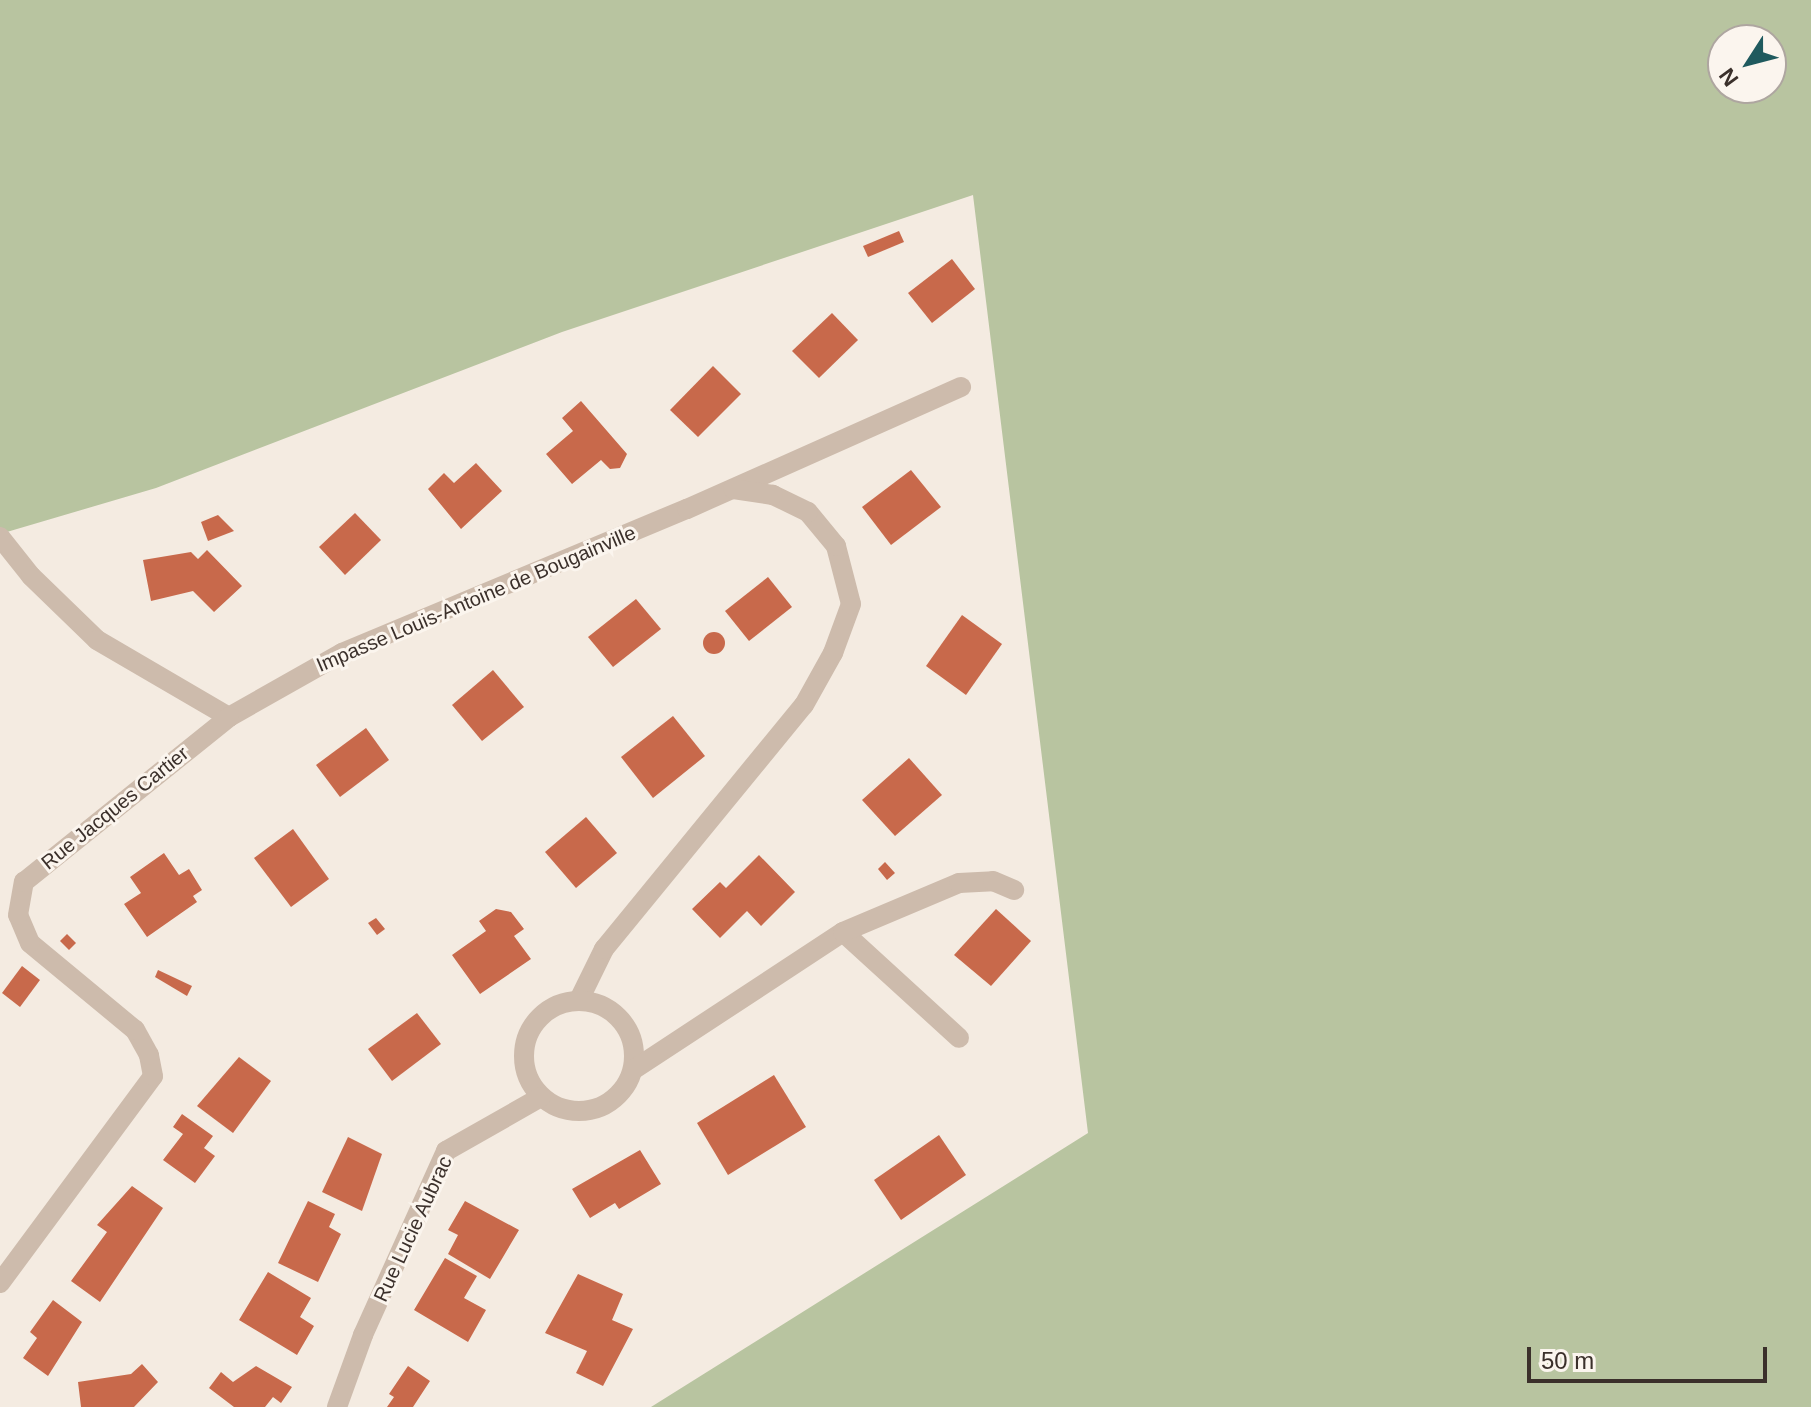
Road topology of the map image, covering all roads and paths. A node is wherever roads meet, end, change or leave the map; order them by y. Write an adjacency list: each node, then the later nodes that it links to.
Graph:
1 (961, 387): 2 (street, Impasse Louis-Antoine de Bougainville)
2 (733, 489): 4 (street, Impasse Louis-Antoine de Bougainville); 7 (street)
3 (0, 537): 4 (street)
4 (229, 717): 11 (street, Rue Jacques Cartier)
5 (1014, 890): 6 (street)
6 (843, 932): 8 (street); 9 (street)
7 (579, 1000): 9 (street); 10 (street)
8 (959, 1038)
9 (633, 1070): 10 (street)
10 (541, 1097): 12 (street, Rue Lucie Aubrac)
11 (0, 1283)
12 (337, 1407)

